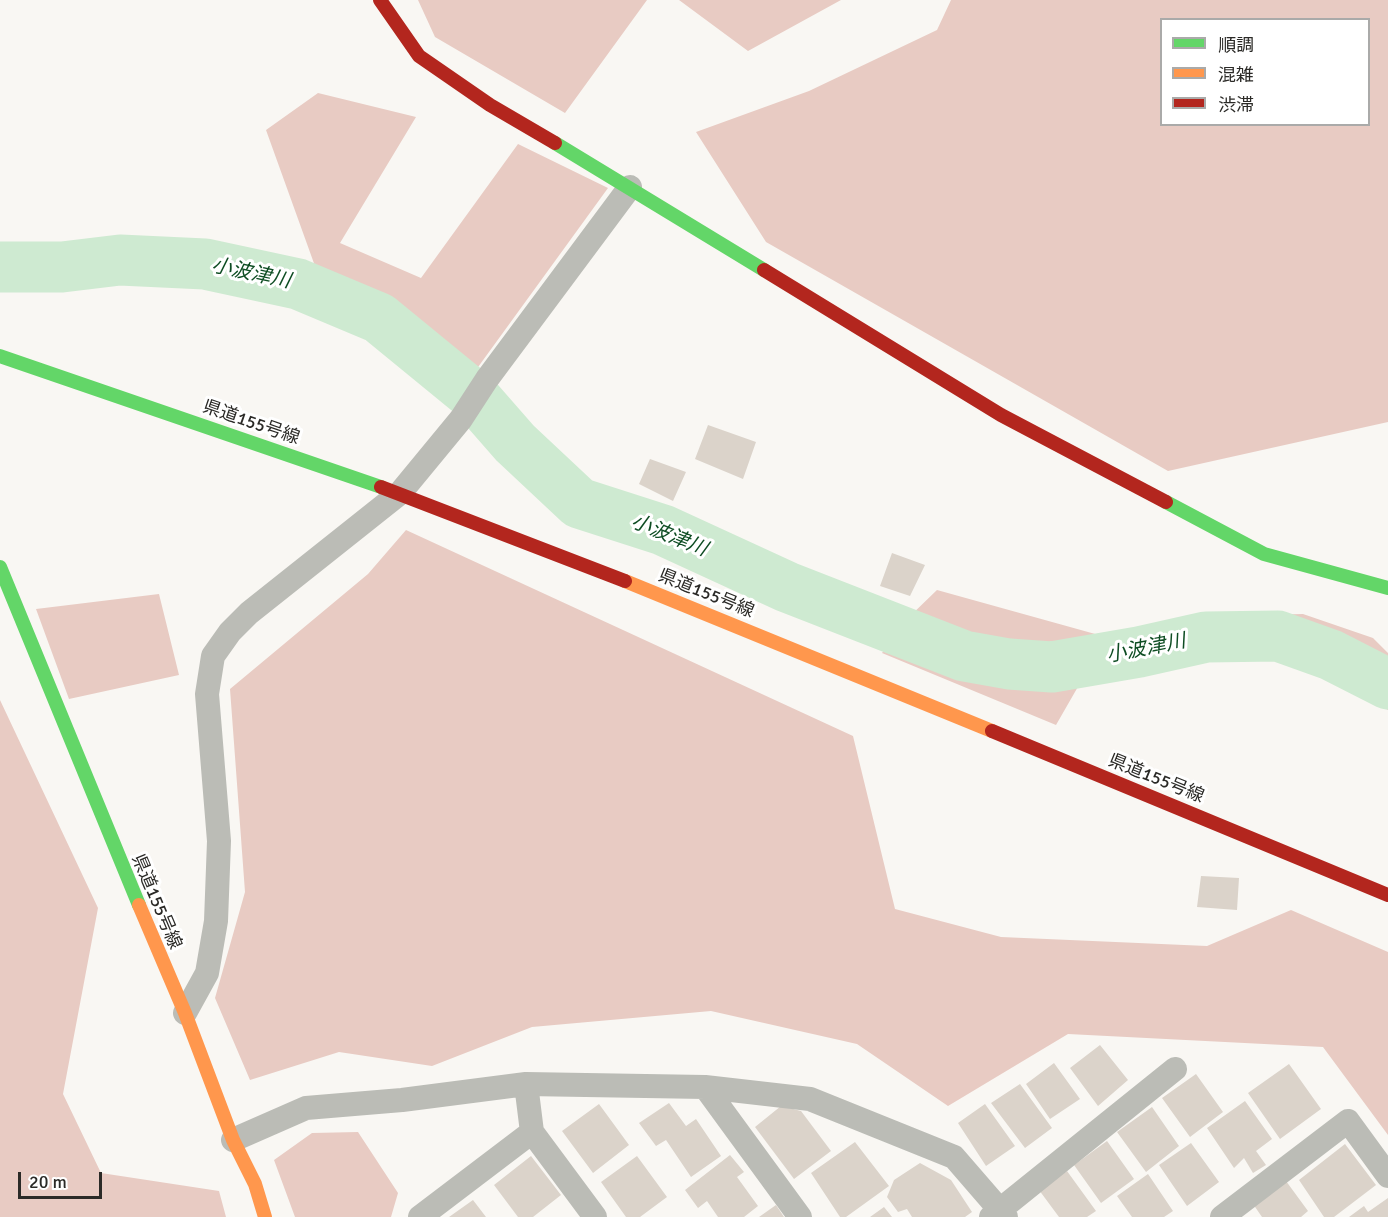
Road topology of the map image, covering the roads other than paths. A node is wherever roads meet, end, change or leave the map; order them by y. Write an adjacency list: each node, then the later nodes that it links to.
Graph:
1 (380, 0): 2 (main road)
2 (630, 187): 4 (street); 6 (main road)
3 (0, 356): 4 (main road, 県道155号線)
4 (400, 493): 7 (main road, 県道155号線); 8 (street)
5 (0, 567): 8 (main road, 県道155号線)
6 (1388, 588)
7 (1388, 896)
8 (184, 1013): 13 (main road, 県道155号線)
9 (1175, 1069): 15 (street)
10 (526, 1084): 11 (street); 12 (street); 13 (street)
11 (705, 1087): 15 (street); 19 (street)
12 (532, 1132): 17 (street); 18 (street)
13 (233, 1140): 16 (main road, 県道155号線)
14 (1388, 1176): 20 (street)
15 (999, 1215)
16 (265, 1217)
17 (420, 1217)
18 (595, 1217)
19 (800, 1217)
20 (1222, 1217)

